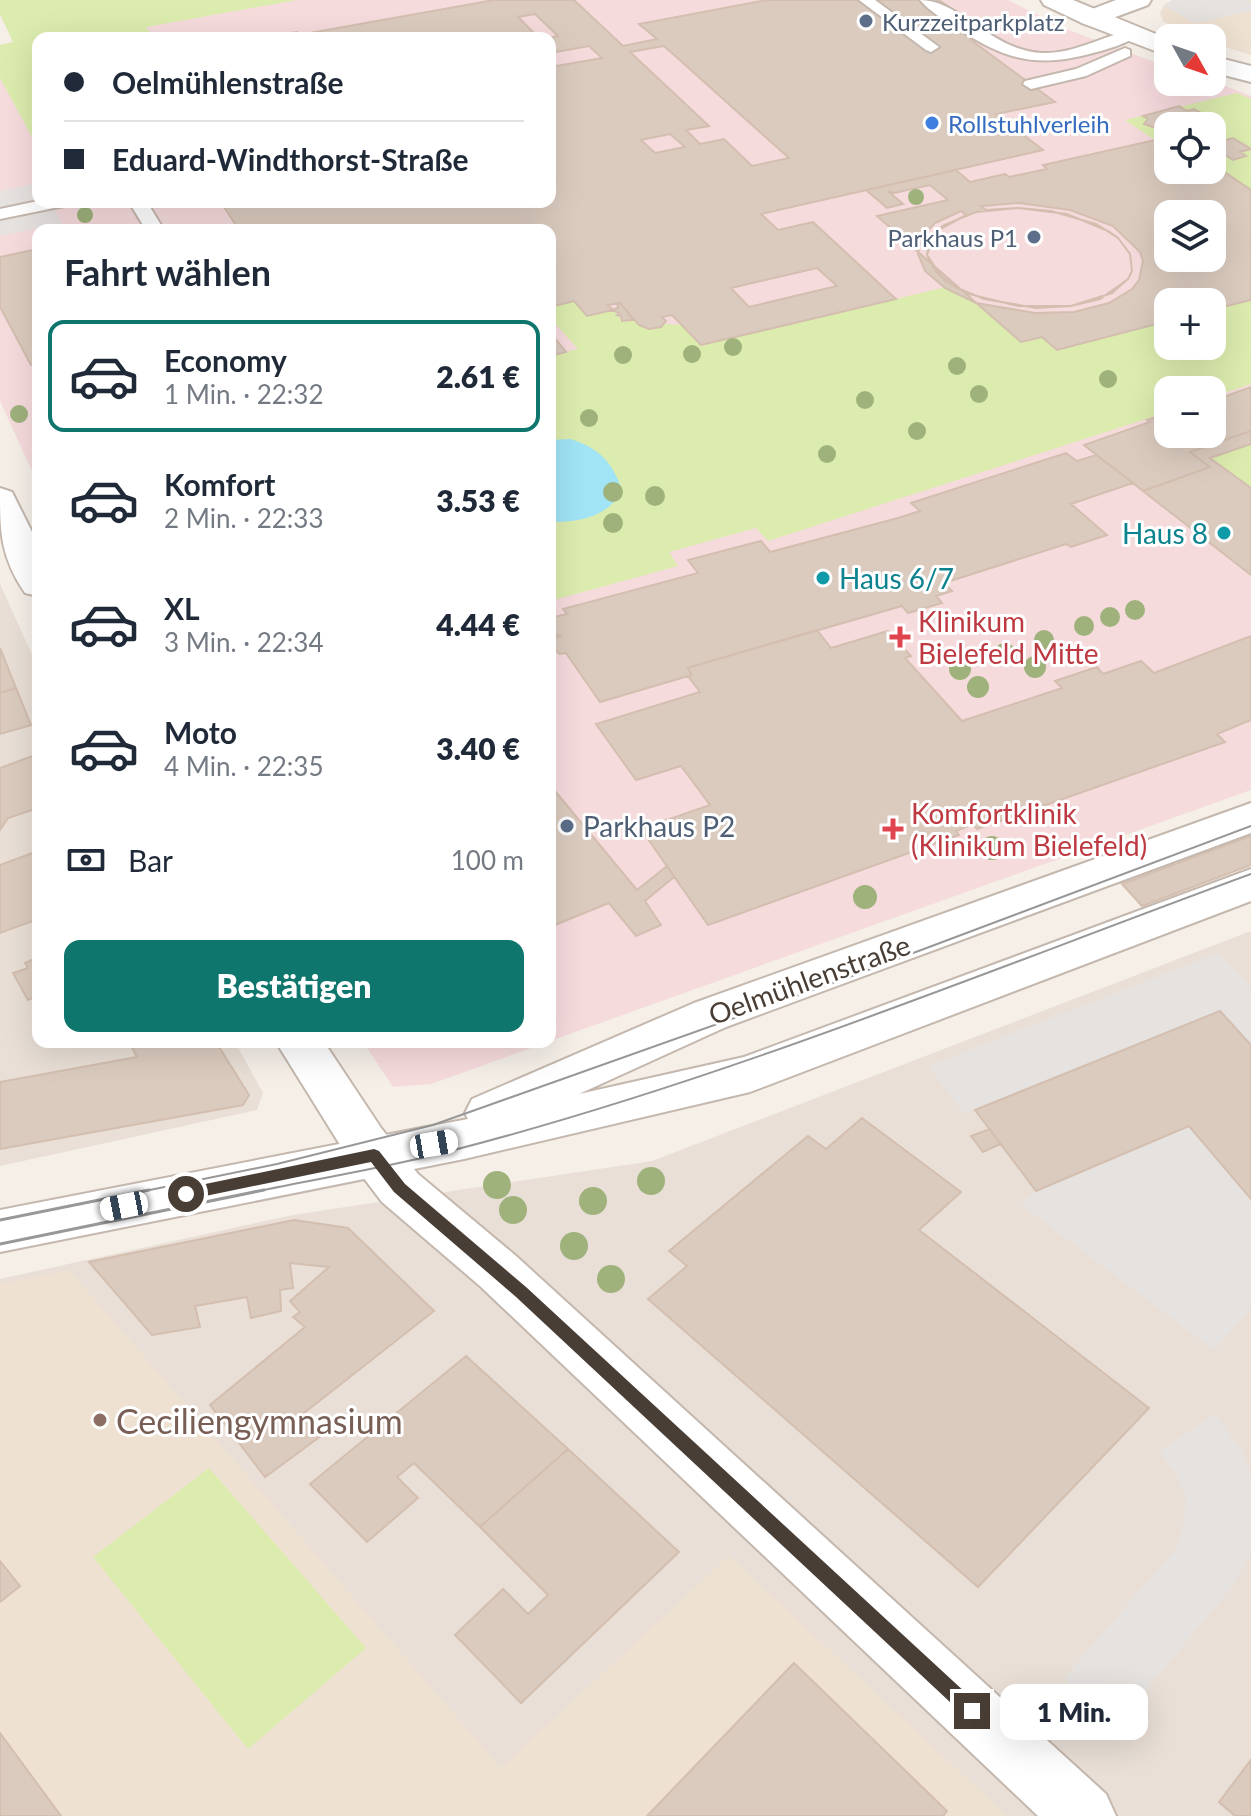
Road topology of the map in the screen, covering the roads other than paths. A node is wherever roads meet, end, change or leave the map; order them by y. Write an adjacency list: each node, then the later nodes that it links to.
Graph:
1 (866, 0): 6 (lane)
2 (927, 0): 5 (lane)
3 (1139, 0): 4 (street)
4 (1071, 6): 5 (street)
5 (1149, 41): 7 (lane)
6 (931, 47)
7 (1031, 84)
8 (32, 207): 9 (lane)
9 (0, 214)
10 (0, 499): 11 (street)
11 (32, 571)
12 (1251, 817): 15 (street, Oelmühlenstraße)
13 (1251, 884): 15 (street, Oelmühlenstraße)
14 (303, 1048): 15 (street)
15 (374, 1155): 16 (street, Oelmühlenstraße); 17 (street)
16 (0, 1231)
17 (1084, 1816)

